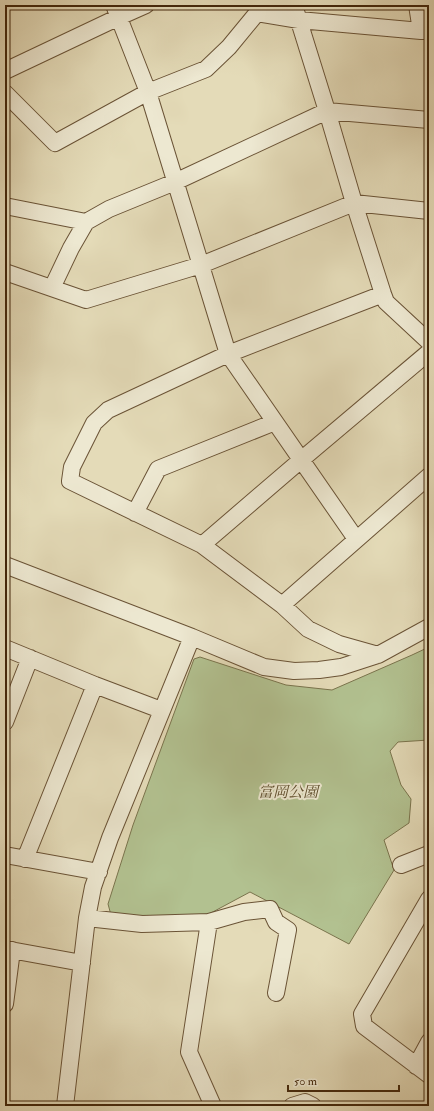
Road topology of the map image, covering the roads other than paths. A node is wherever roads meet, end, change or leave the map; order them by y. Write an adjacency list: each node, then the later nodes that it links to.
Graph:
1 (146, 5): 4 (street)
2 (417, 5): 6 (street)
3 (257, 9): 5 (street); 8 (street)
4 (117, 11): 7 (street); 8 (street)
5 (296, 12): 6 (street); 10 (street)
6 (425, 31)
7 (5, 71)
8 (148, 92): 9 (street); 12 (street)
9 (5, 93)
10 (327, 111): 11 (street); 12 (street); 13 (street)
11 (429, 120)
12 (174, 182): 16 (street); 17 (street)
13 (354, 203): 15 (street); 17 (street); 20 (street)
14 (5, 206): 16 (street)
15 (429, 212)
16 (86, 222): 19 (street)
17 (201, 265): 19 (street); 23 (street)
18 (5, 272): 19 (street)
19 (52, 288)
20 (383, 294): 21 (street); 23 (street)
21 (429, 342)
22 (429, 352): 25 (street)
23 (228, 354): 24 (street); 27 (street)
24 (275, 422): 25 (street); 27 (street)
25 (301, 460): 28 (street); 29 (street)
26 (429, 476): 28 (street)
27 (135, 513): 29 (street)
28 (356, 539): 31 (street)
29 (202, 545): 31 (street)
30 (5, 565): 33 (street)
31 (282, 605): 35 (street)
32 (429, 627): 35 (street)
33 (192, 637): 35 (street); 38 (street)
34 (5, 648): 36 (street)
35 (378, 655)
36 (30, 658): 37 (street); 39 (street)
37 (95, 685): 38 (street); 42 (street)
38 (161, 710): 44 (street)
39 (5, 722)
40 (429, 854): 43 (street)
41 (5, 855): 42 (street)
42 (25, 859): 44 (street)
43 (401, 865)
44 (99, 872): 46 (street)
45 (429, 899): 53 (street)
46 (87, 918): 47 (street); 49 (street)
47 (209, 922): 50 (street); 55 (street)
48 (8, 950): 49 (street); 51 (street)
49 (82, 963): 54 (street)
50 (276, 993)
51 (5, 1004)
52 (429, 1042): 53 (street)
53 (423, 1070)
54 (65, 1106)
55 (213, 1106)
56 (292, 1106): 57 (street)
57 (313, 1106)

